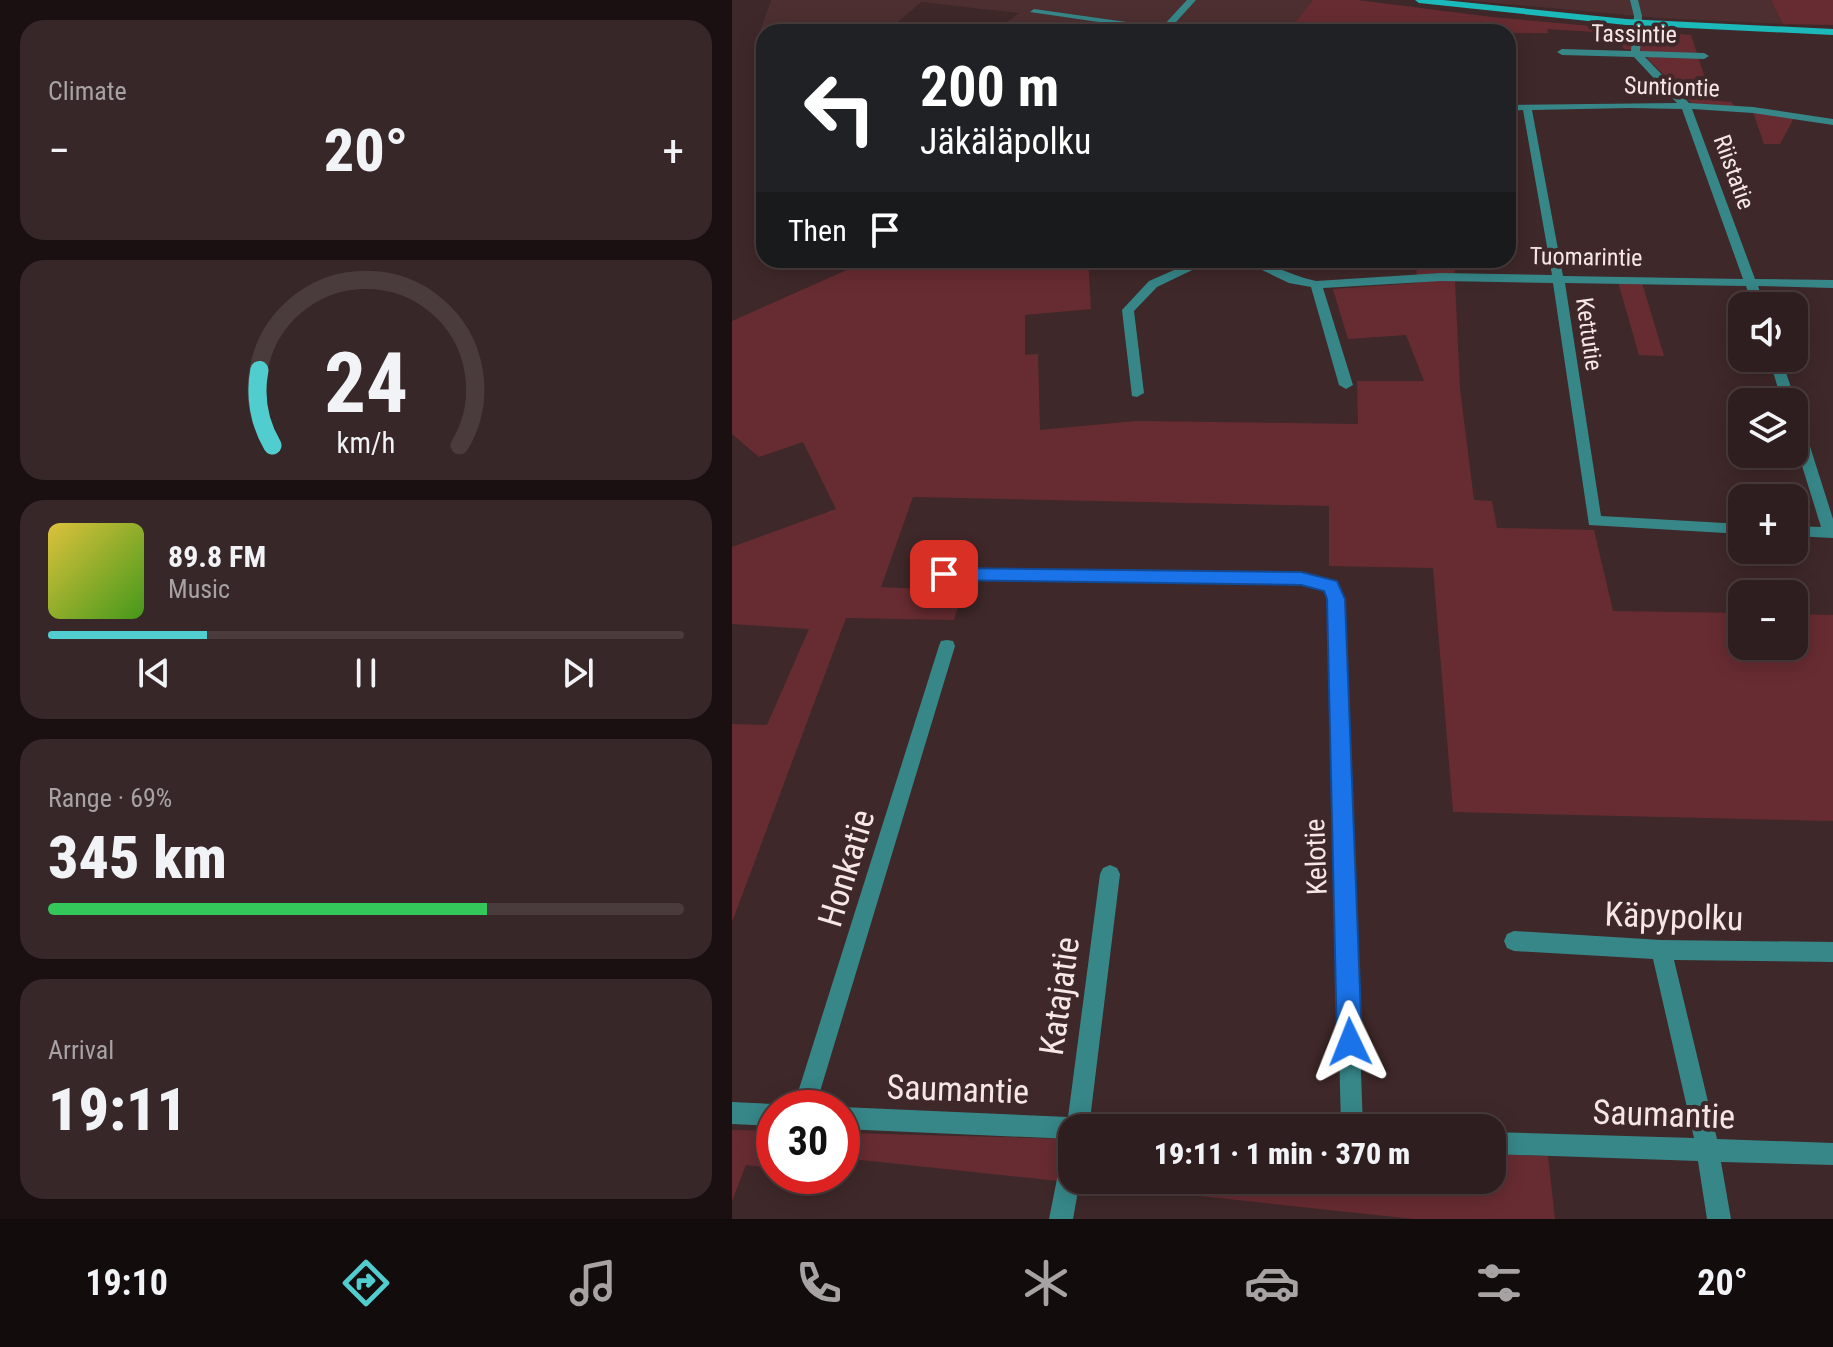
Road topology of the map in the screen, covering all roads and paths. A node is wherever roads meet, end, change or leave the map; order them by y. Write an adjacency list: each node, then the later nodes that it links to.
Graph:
1 (1192, 0): 7 (street)
2 (1419, 0): 5 (main road)
3 (1634, 0): 5 (street)
4 (1034, 12): 6 (street)
5 (1636, 23): 8 (main road); 10 (street)
6 (1087, 24)
7 (1170, 24)
8 (1833, 32)
9 (1562, 52): 10 (street, Tassintie)
10 (1635, 52): 11 (street, Tassintie); 12 (street, Riistatie)
11 (1704, 56)
12 (1686, 106): 13 (street, Suntiontie); 15 (street, Suntiontie); 19 (street, Riistatie)
13 (1527, 107): 14 (street, Suntiontie); 18 (street, Kettutie)
14 (1516, 108)
15 (1833, 122)
16 (1189, 268): 24 (street)
17 (1265, 268): 21 (street, Tuomarintie)
18 (1558, 278): 19 (street, Tuomarintie); 21 (street, Tuomarintie); 26 (street, Kettutie)
19 (1751, 282): 20 (street, Tuomarintie); 22 (street, Riistatie)
20 (1833, 284)
21 (1316, 285): 23 (street)
22 (1754, 292)
23 (1346, 385)
24 (1137, 393)
25 (1808, 462): 28 (street)
26 (1728, 528)
27 (1808, 532): 28 (street)
28 (1831, 533)
29 (944, 574): 39 (street, Kelotie)
30 (947, 646): 35 (street, Honkatie)
31 (1110, 874): 38 (street, Katajatie)
32 (1514, 941): 33 (street, Käpypolku)
33 (1661, 950): 34 (street, Käpypolku); 43 (street)
34 (1833, 952)
35 (810, 1090)
36 (732, 1113): 37 (street)
37 (756, 1114)
38 (1077, 1114)
39 (1352, 1114)
40 (860, 1119): 41 (street, Saumantie)
41 (1058, 1127)
42 (1506, 1143): 43 (street, Saumantie)
43 (1708, 1149): 44 (street, Saumantie); 47 (street)
44 (1833, 1154)
45 (1066, 1194): 46 (street)
46 (1061, 1219)
47 (1719, 1219)

